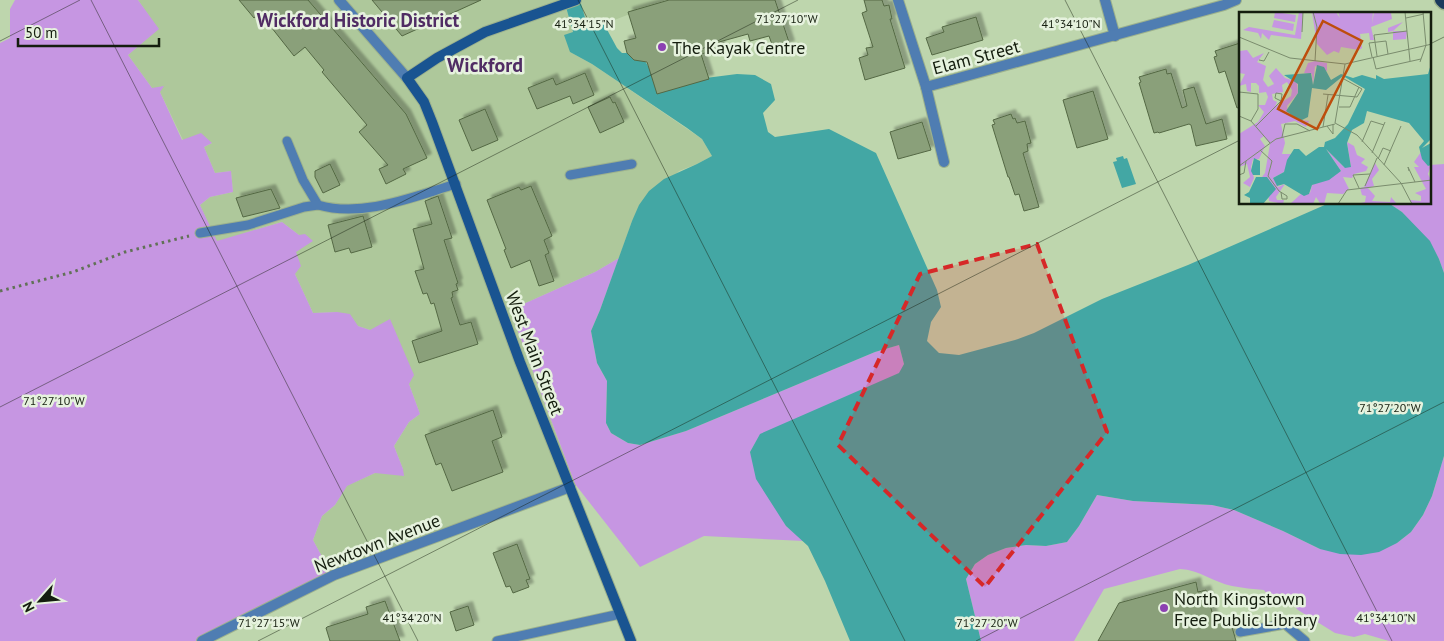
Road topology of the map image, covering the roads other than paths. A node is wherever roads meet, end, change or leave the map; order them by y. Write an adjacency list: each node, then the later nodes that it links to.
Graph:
1 (339, 0): 9 (street)
2 (576, 0): 9 (main road)
3 (898, 0): 10 (street)
4 (1104, 0): 8 (street)
5 (1236, 0): 8 (street, Elam Street)
6 (1441, 0): 7 (main road)
7 (1444, 3)
8 (1115, 36): 10 (street, Elam Street)
9 (407, 78): 15 (main road, West Main Street)
10 (926, 88): 12 (street)
11 (287, 141): 16 (lane)
12 (944, 162)
13 (632, 164): 14 (lane)
14 (570, 175)
15 (456, 184): 16 (lane); 18 (main road, West Main Street)
16 (318, 205): 17 (lane)
17 (200, 233)
18 (570, 487): 19 (main road, West Main Street); 21 (street, Newtown Avenue)
19 (620, 614): 22 (lane); 23 (main road, West Main Street)
20 (1240, 632): 24 (lane)
21 (202, 641)
22 (496, 641)
23 (631, 641)
24 (1305, 641)

